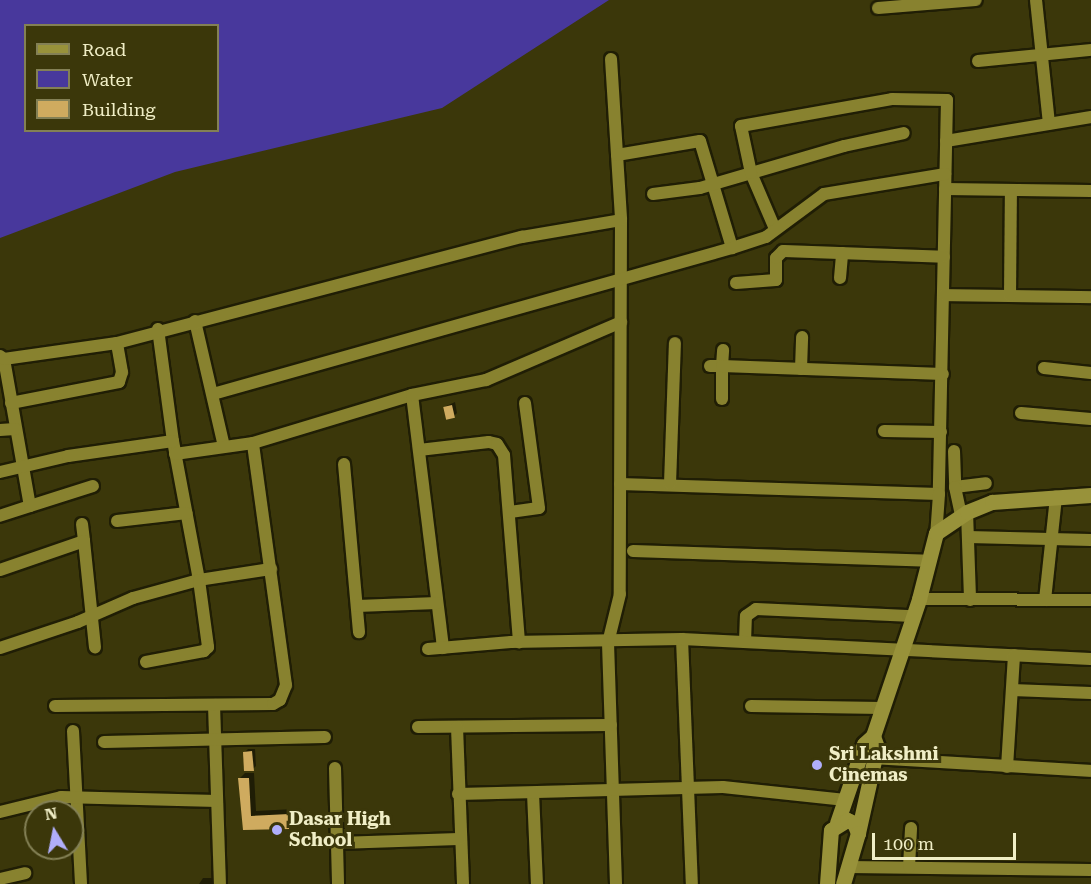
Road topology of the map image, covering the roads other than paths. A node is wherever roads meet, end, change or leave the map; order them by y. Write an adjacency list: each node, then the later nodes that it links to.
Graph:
1 (976, 0): 3 (street)
2 (1036, 0): 5 (street)
3 (878, 8)
4 (1091, 50): 5 (street)
5 (1040, 55): 7 (street); 9 (street)
6 (611, 58): 12 (street)
7 (978, 62)
8 (1091, 117): 9 (street)
9 (1049, 123): 11 (street)
10 (904, 133): 13 (street)
11 (946, 141): 13 (street); 14 (street)
12 (617, 155): 15 (street); 20 (street)
13 (751, 173): 15 (street); 21 (street)
14 (945, 174): 16 (street); 21 (street)
15 (713, 184): 19 (street); 22 (street)
16 (945, 189): 17 (street); 24 (street)
17 (1011, 190): 18 (street); 29 (street)
18 (1091, 191)
19 (653, 194)
20 (621, 220): 26 (street); 31 (street)
21 (775, 229): 22 (street)
22 (732, 248): 26 (street)
23 (842, 253): 24 (street); 25 (street); 27 (street)
24 (944, 257): 28 (street)
25 (840, 278)
26 (621, 280): 32 (street); 44 (street)
27 (736, 283)
28 (944, 294): 29 (street); 43 (street)
29 (1010, 296): 30 (street)
30 (1091, 297)
31 (195, 321): 33 (street); 44 (street)
32 (621, 322): 45 (street); 65 (street)
33 (158, 329): 35 (street); 55 (street)
34 (802, 337): 41 (street)
35 (117, 343): 38 (street); 47 (street)
36 (675, 343): 66 (street)
37 (723, 350): 39 (street)
38 (2, 357): 47 (street)
39 (716, 366): 41 (street); 46 (street)
40 (1044, 368): 42 (street)
41 (801, 369): 43 (street)
42 (1091, 373)
43 (943, 374): 54 (street)
44 (213, 394): 57 (street)
45 (412, 395): 56 (street); 58 (street)
46 (722, 399)
47 (11, 403): 51 (street)
48 (525, 403): 73 (street)
49 (1021, 413): 50 (street)
50 (1091, 419)
51 (15, 429): 52 (street); 62 (street)
52 (0, 430)
53 (884, 431): 54 (street)
54 (941, 432): 69 (street)
55 (173, 441): 60 (street); 62 (street)
56 (253, 443): 57 (street); 86 (street)
57 (224, 447): 60 (street)
58 (418, 450): 73 (street); 93 (street)
59 (954, 451): 68 (street)
60 (175, 454): 74 (street)
61 (344, 464): 94 (street)
62 (23, 466): 63 (street); 72 (street)
63 (0, 472)
64 (986, 483): 68 (street)
65 (620, 484): 66 (street); 101 (street)
66 (670, 484): 69 (street)
67 (93, 486): 72 (street)
68 (955, 487): 75 (street)
69 (939, 494): 79 (street)
70 (1091, 495): 71 (main road)
71 (1056, 497): 75 (main road); 82 (street)
72 (30, 506): 76 (street)
73 (510, 512): 99 (street)
74 (187, 513): 77 (street); 88 (street)
75 (964, 514): 79 (main road); 80 (street)
76 (0, 516)
77 (117, 521)
78 (82, 524): 81 (street)
79 (936, 533): 85 (main road)
80 (968, 537): 82 (street); 90 (street)
81 (84, 540): 87 (street); 96 (street)
82 (1051, 540): 83 (street); 91 (street)
83 (1091, 540)
84 (633, 551): 85 (street)
85 (929, 561): 89 (main road)
86 (272, 568): 88 (street); 112 (street)
87 (0, 570)
88 (199, 580): 96 (street); 109 (street)
89 (919, 599): 90 (street); 95 (main road)
90 (970, 600): 91 (street)
91 (1045, 600): 92 (street)
92 (1091, 600)
93 (437, 603): 94 (street); 104 (street)
94 (357, 606): 97 (street)
95 (913, 616): 100 (street); 106 (main road)
96 (91, 617): 102 (street); 103 (street)
97 (359, 632)
98 (682, 639): 100 (street); 101 (street); 128 (street)
99 (519, 642): 101 (street); 104 (street)
100 (745, 642): 106 (street)
101 (609, 643): 116 (street)
102 (95, 647)
103 (0, 648)
104 (442, 648): 105 (street)
105 (428, 649)
106 (900, 649): 107 (street); 115 (main road)
107 (1014, 655): 108 (street); 110 (street)
108 (1091, 659)
109 (146, 662)
110 (1012, 690): 111 (street); 125 (street)
111 (1091, 693)
112 (214, 705): 113 (street); 122 (street)
113 (56, 706)
114 (751, 706): 115 (street)
115 (882, 708): 120 (main road)
116 (611, 725): 117 (street); 129 (street)
117 (457, 727): 118 (street); 131 (street)
118 (418, 728)
119 (73, 731): 132 (street)
120 (873, 736): 124 (main road); 133 (main road)
121 (325, 737): 122 (street)
122 (215, 741): 123 (street); 134 (street)
123 (104, 742)
124 (874, 758): 125 (street); 138 (main road)
125 (1007, 767): 127 (street)
126 (335, 768): 140 (street)
127 (1091, 771)
128 (687, 788): 129 (street); 133 (street); 152 (street)
129 (613, 789): 130 (street); 151 (street)
130 (533, 793): 131 (street); 150 (street)
131 (459, 794): 139 (street)
132 (76, 798): 134 (street); 135 (street); 146 (street)
133 (845, 800): 136 (main road)
134 (218, 801): 147 (street)
135 (0, 812)
136 (837, 823): 138 (main road); 153 (main road)
137 (911, 828): 142 (street)
138 (858, 833): 141 (main road)
139 (460, 839): 140 (street); 149 (street)
140 (337, 843): 148 (street)
141 (848, 867): 142 (street); 154 (main road)
142 (909, 867): 143 (street)
143 (1091, 870)
144 (25, 873): 145 (street)
145 (0, 879)
146 (81, 884)
147 (220, 884)
148 (338, 884)
149 (463, 884)
150 (537, 884)
151 (616, 884)
152 (692, 884)
153 (827, 884)
154 (843, 884)

